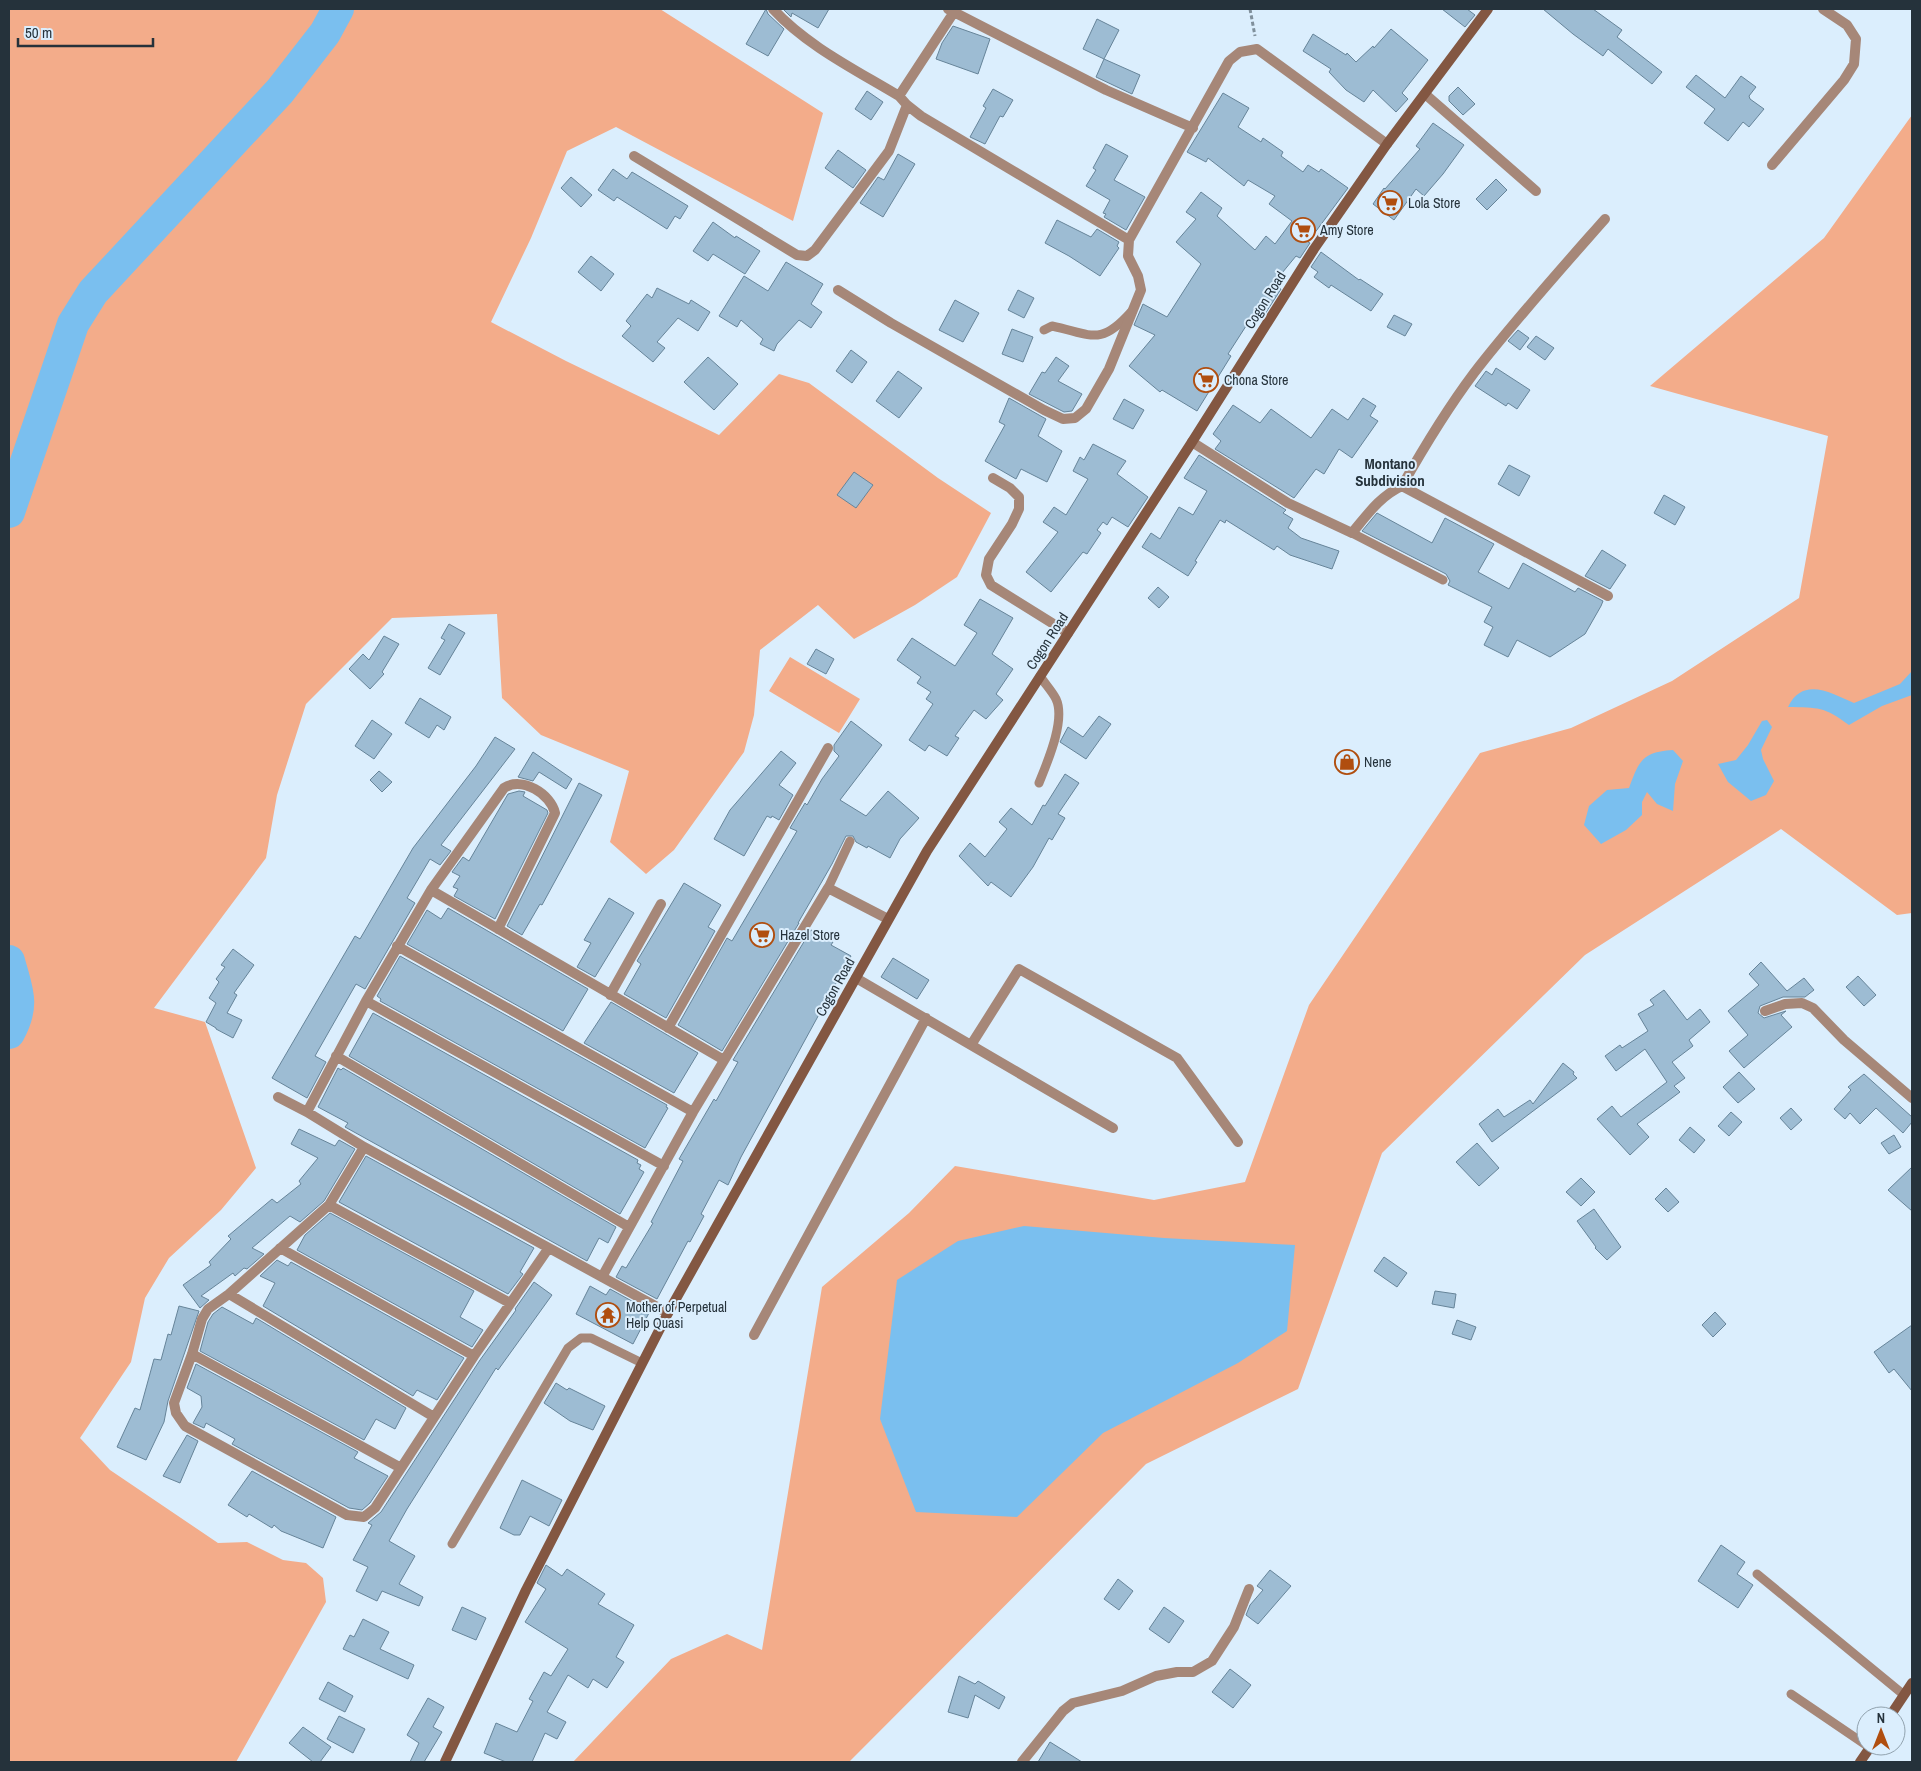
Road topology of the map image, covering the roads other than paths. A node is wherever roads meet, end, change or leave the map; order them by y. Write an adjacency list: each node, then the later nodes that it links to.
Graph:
1 (773, 9): 6 (street)
2 (1488, 9): 5 (street, Cogon Road)
3 (1823, 9): 11 (street)
4 (951, 10): 6 (street); 8 (street)
5 (1425, 94): 9 (street, Cogon Road); 12 (street)
6 (899, 96): 7 (street)
7 (907, 105): 10 (street); 14 (street)
8 (1192, 128): 9 (street); 14 (street)
9 (1387, 144): 18 (street, Cogon Road)
10 (634, 156)
11 (1772, 165)
12 (1536, 191)
13 (1605, 220): 20 (street)
14 (1129, 240): 16 (street)
15 (838, 290): 16 (street)
16 (1133, 310): 17 (lane)
17 (1044, 330)
18 (1192, 442): 21 (street); 24 (street, Cogon Road)
19 (993, 478): 24 (street)
20 (1402, 486): 21 (street); 23 (street)
21 (1352, 533): 22 (lane)
22 (1443, 580)
23 (1608, 596)
24 (1068, 633): 25 (street, Cogon Road)
25 (1040, 676): 27 (lane); 32 (street, Cogon Road)
26 (828, 748): 40 (street)
27 (1039, 783)
28 (850, 841): 29 (lane)
29 (828, 888): 32 (street); 43 (street)
30 (431, 890): 33 (street); 33 (street); 34 (street)
31 (661, 904): 36 (street)
32 (888, 919): 35 (street, Cogon Road)
33 (498, 929): 36 (street)
34 (398, 946): 37 (street); 47 (street)
35 (856, 978): 39 (street); 59 (street, Cogon Road)
36 (610, 995): 40 (street)
37 (366, 1001): 42 (street); 51 (street)
38 (1765, 1011): 45 (street)
39 (926, 1018): 41 (street); 60 (street)
40 (668, 1028): 43 (street)
41 (971, 1044): 48 (street); 49 (street)
42 (336, 1056): 46 (street); 53 (street)
43 (724, 1060): 47 (street)
44 (278, 1098): 46 (street)
45 (1912, 1098)
46 (307, 1112): 50 (street)
47 (693, 1112): 51 (street)
48 (1113, 1128)
49 (1238, 1142)
50 (364, 1148): 52 (street); 55 (street)
51 (664, 1166): 53 (street)
52 (329, 1205): 54 (street); 58 (street)
53 (629, 1227): 56 (street)
54 (280, 1248): 57 (street); 62 (street)
55 (548, 1249): 56 (street); 58 (street)
56 (602, 1277): 59 (street)
57 (229, 1294): 61 (street); 64 (street)
58 (510, 1303): 62 (street)
59 (668, 1313): 63 (street, Cogon Road)
60 (754, 1335)
61 (192, 1354): 65 (street); 65 (street)
62 (474, 1356): 64 (street)
63 (642, 1363): 66 (lane); 74 (street, Cogon Road)
64 (434, 1417): 65 (street)
65 (401, 1468)
66 (452, 1544)
67 (1757, 1574): 71 (lane)
68 (1249, 1589): 75 (street)
69 (1912, 1685): 71 (street)
70 (1791, 1694): 73 (lane)
71 (1904, 1695): 72 (street)
72 (1897, 1706)
73 (1856, 1737)
74 (446, 1762)
75 (1022, 1762)

